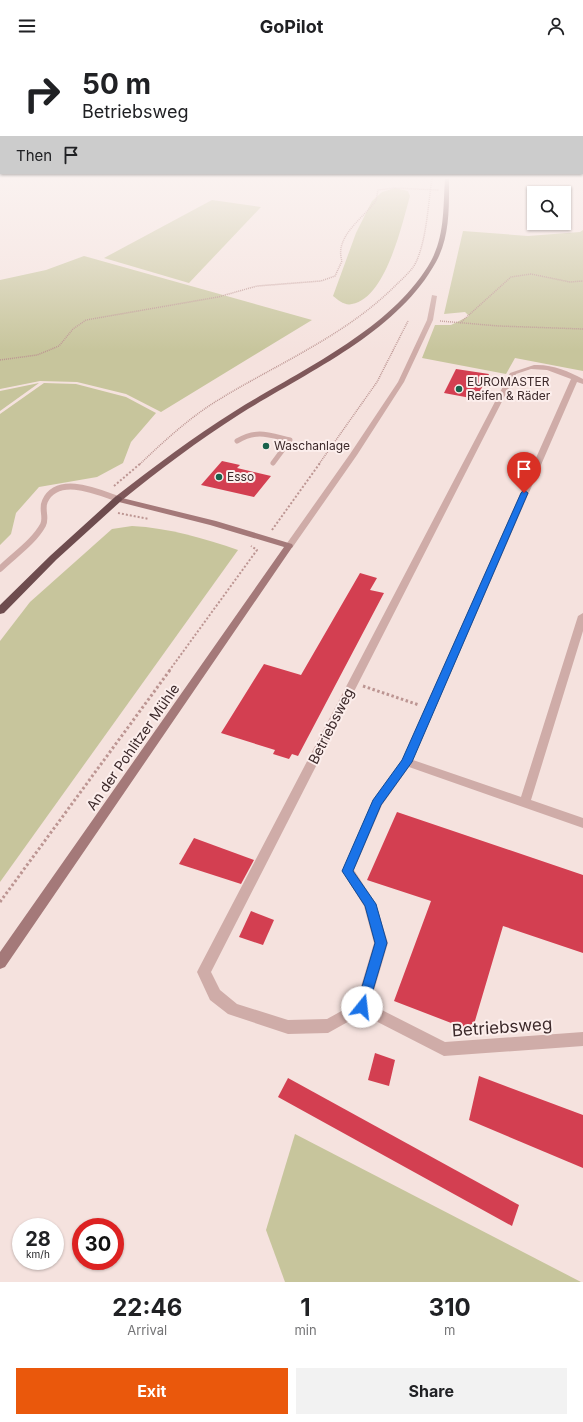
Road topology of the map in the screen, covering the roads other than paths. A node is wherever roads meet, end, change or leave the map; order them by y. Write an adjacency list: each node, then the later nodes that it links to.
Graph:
1 (441, 236): 6 (main road)
2 (434, 296): 7 (street, An der Pohlitzer Mühle)
3 (579, 380): 11 (street, Betriebsweg); 15 (street, Betriebsweg)
4 (237, 441): 5 (lane)
5 (273, 463)
6 (118, 499): 7 (main road); 8 (lane); 9 (highway)
7 (289, 546): 14 (main road, An der Pohlitzer Mühle)
8 (0, 569)
9 (0, 611)
10 (583, 616): 12 (street)
11 (407, 762): 12 (street); 15 (street, Betriebsweg)
12 (525, 801): 13 (street)
13 (583, 823)
14 (0, 964)
15 (362, 1007): 16 (street, Betriebsweg)
16 (583, 1039)

